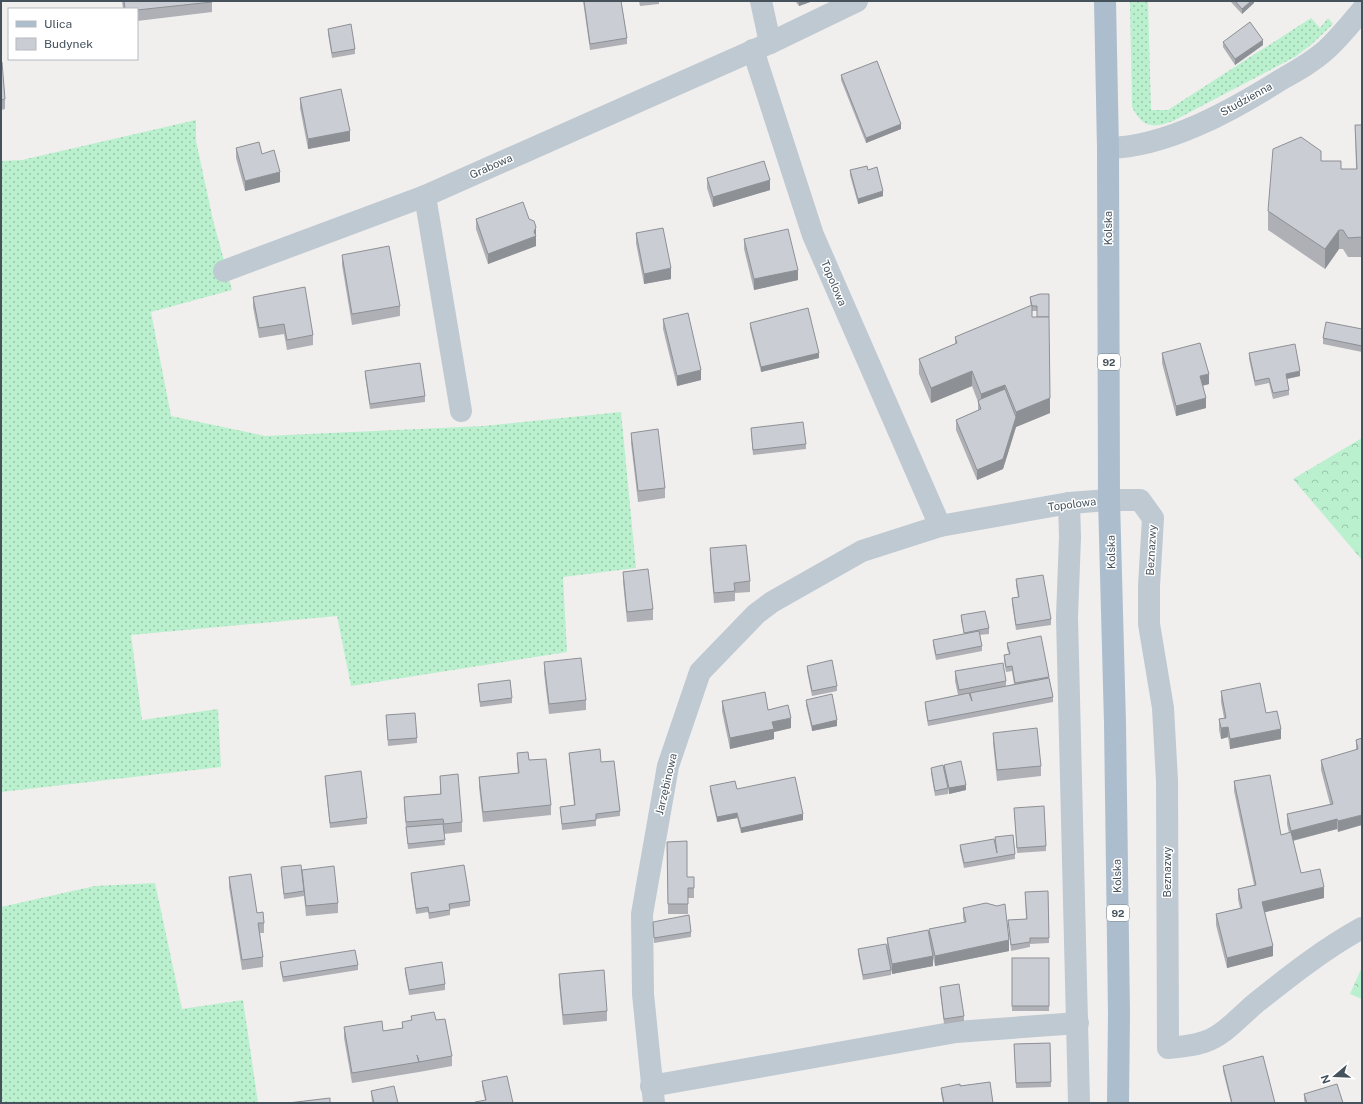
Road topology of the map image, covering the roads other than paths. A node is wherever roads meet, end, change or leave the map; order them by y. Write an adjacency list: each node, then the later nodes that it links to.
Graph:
1 (761, 1): 5 (street, Topolowa)
2 (857, 1): 5 (street)
3 (1106, 1): 6 (main road, Kolska / 92)
4 (1362, 10): 6 (street, Studzienna)
5 (761, 46): 7 (street, Grabowa); 12 (street, Topolowa)
6 (1108, 148): 10 (main road, Kolska / 92)
7 (425, 196): 8 (street, Grabowa); 9 (street)
8 (224, 271)
9 (461, 411)
10 (1109, 500): 11 (street, Topolowa); 14 (street, Beznazwy); 18 (main road, Kolska / 92)
11 (1068, 503): 12 (street, Topolowa); 15 (street)
12 (940, 526): 13 (street, Topolowa)
13 (862, 551): 16 (street, Jarzębinowa)
14 (1362, 928)
15 (1078, 1023): 16 (street); 17 (street)
16 (652, 1094)
17 (1079, 1103)
18 (1118, 1103)

